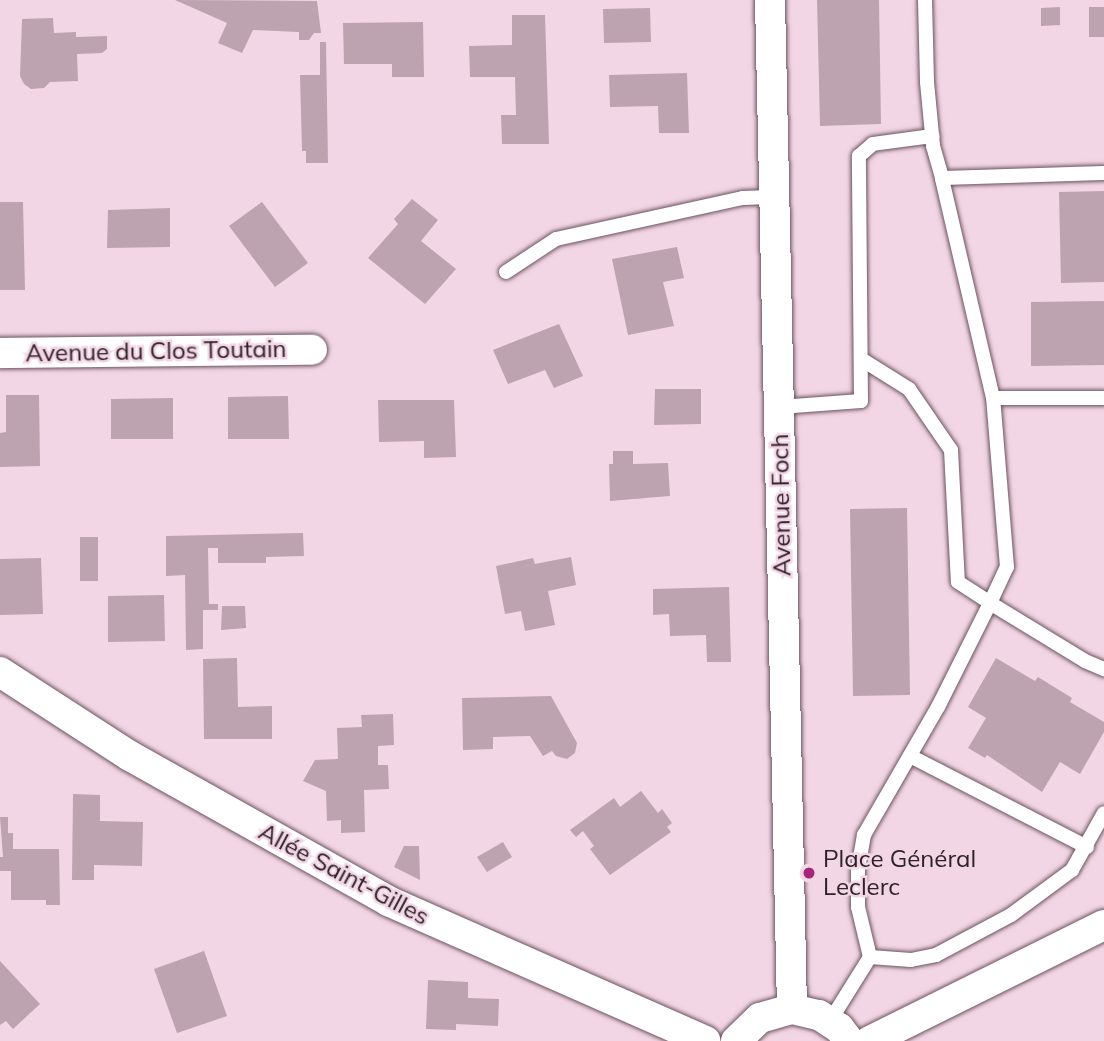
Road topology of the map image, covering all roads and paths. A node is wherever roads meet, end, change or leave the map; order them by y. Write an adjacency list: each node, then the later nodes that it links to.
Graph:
1 (770, 0): 6 (street, Avenue Foch)
2 (925, 0): 3 (lane)
3 (932, 136): 5 (lane); 10 (lane)
4 (1104, 173): 5 (lane)
5 (942, 178): 11 (lane)
6 (776, 197): 7 (lane); 13 (street, Avenue Foch)
7 (506, 272)
8 (312, 350): 9 (street, Avenue du Clos Toutain)
9 (0, 353)
10 (861, 359): 13 (lane); 14 (lane)
11 (993, 398): 12 (lane); 14 (lane)
12 (1104, 398)
13 (780, 407): 22 (street, Avenue Foch)
14 (990, 603): 15 (lane); 17 (lane)
15 (1104, 669)
16 (0, 672): 24 (street, Allée Saint-Gilles)
17 (909, 755): 19 (lane); 21 (lane)
18 (1104, 813): 19 (lane)
19 (1087, 847): 21 (lane)
20 (1104, 925): 26 (street)
21 (870, 957): 23 (lane)
22 (792, 1009): 23 (street); 25 (street)
23 (840, 1031)
24 (706, 1041)
25 (736, 1041)
26 (870, 1041)

